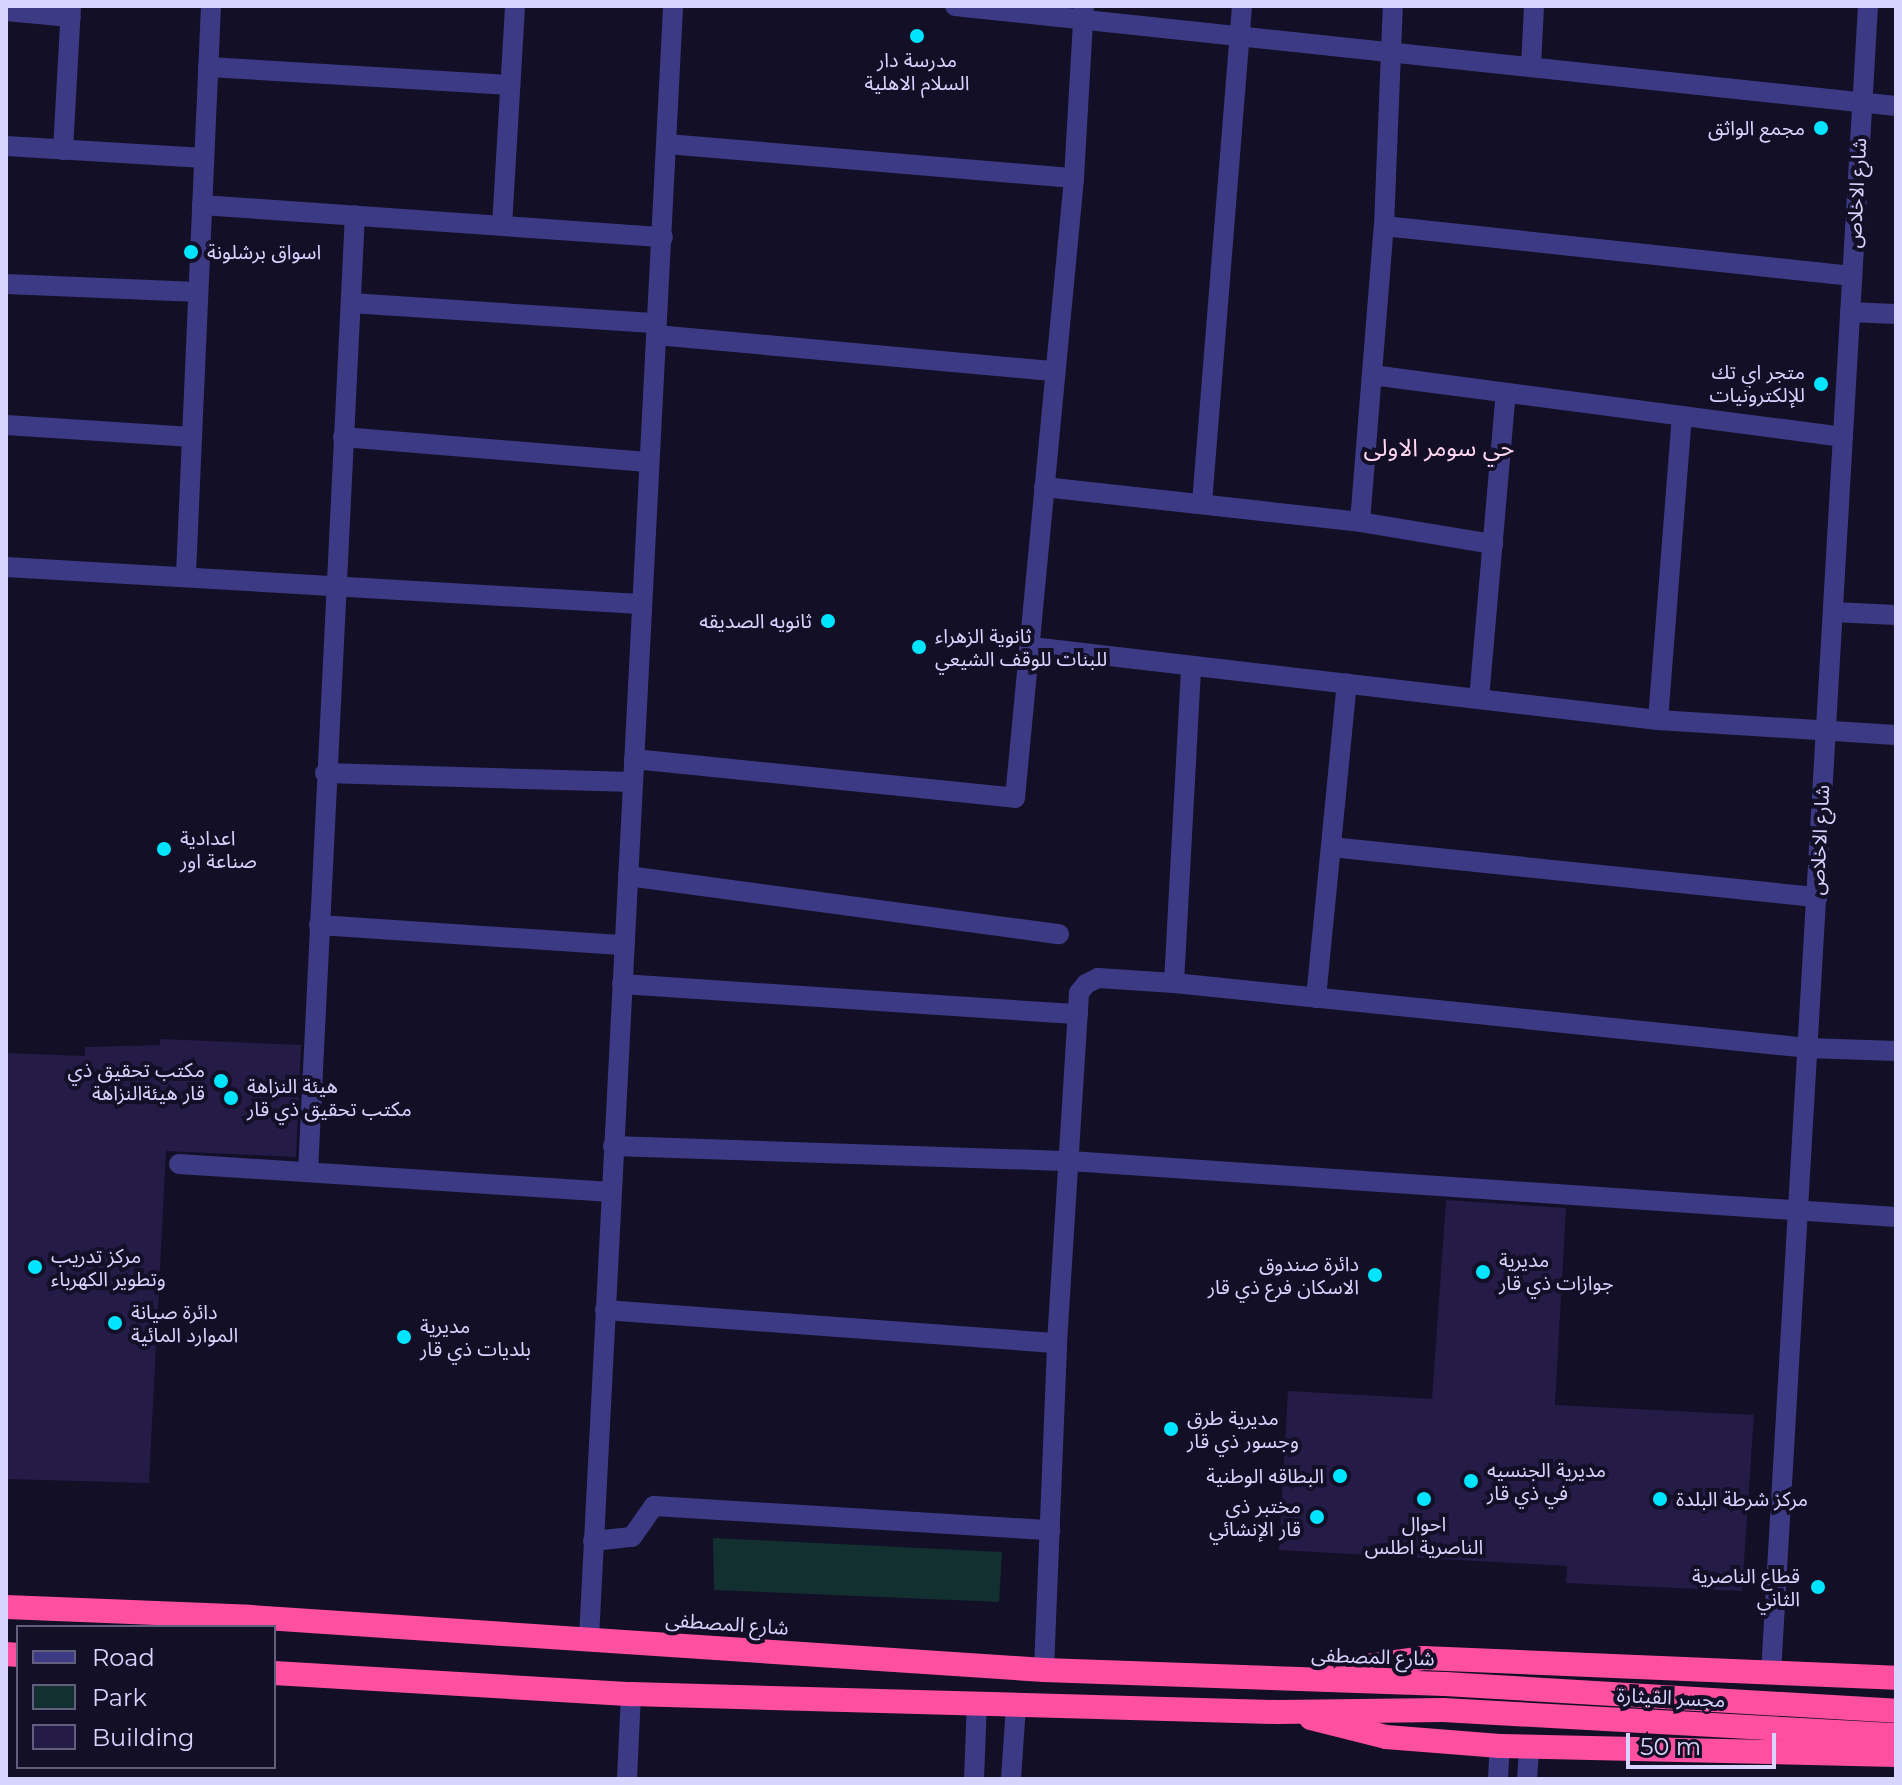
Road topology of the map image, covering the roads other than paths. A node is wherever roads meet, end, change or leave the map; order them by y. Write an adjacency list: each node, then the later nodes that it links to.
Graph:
1 (211, 6): 14 (street)
2 (515, 6): 16 (street)
3 (673, 6): 19 (street)
4 (955, 6): 11 (street)
5 (1242, 6): 12 (street)
6 (1393, 6): 13 (street)
7 (1534, 6): 15 (street)
8 (1868, 6): 17 (street, شارع الاخلاص)
9 (6, 11): 10 (street)
10 (71, 11): 21 (street)
11 (1083, 12): 12 (street); 23 (street)
12 (1240, 36): 13 (street); 46 (street)
13 (1391, 53): 15 (street); 27 (street)
14 (208, 67): 16 (street); 22 (street)
15 (1531, 67): 17 (street)
16 (510, 85): 26 (street)
17 (1862, 102): 18 (street); 29 (street, شارع الاخلاص)
18 (1896, 106)
19 (667, 144): 23 (street); 28 (street)
20 (6, 146): 21 (street)
21 (63, 150): 22 (street)
22 (204, 158): 24 (street)
23 (1074, 178): 36 (street)
24 (202, 205): 25 (street); 31 (street)
25 (355, 215): 26 (street); 32 (street)
26 (502, 226): 28 (street)
27 (1384, 226): 29 (street); 37 (street)
28 (663, 237): 35 (street)
29 (1852, 276): 33 (street, شارع الاخلاص)
30 (6, 284): 31 (street)
31 (198, 292): 41 (street)
32 (351, 303): 35 (street); 42 (street)
33 (1850, 312): 34 (street); 43 (street, شارع الاخلاص)
34 (1896, 314)
35 (656, 329): 36 (street); 44 (street)
36 (1054, 371): 45 (street)
37 (1372, 375): 38 (street); 47 (street)
38 (1506, 393): 39 (street); 48 (street)
39 (1682, 416): 43 (street); 59 (street)
40 (6, 425): 41 (street)
41 (192, 437): 50 (street)
42 (343, 437): 44 (street); 51 (street)
43 (1843, 437): 53 (street, شارع الاخلاص)
44 (647, 462): 52 (street)
45 (1044, 487): 46 (street); 55 (street)
46 (1202, 503): 47 (street)
47 (1360, 522): 48 (street)
48 (1493, 544): 58 (street)
49 (6, 567): 50 (street)
50 (186, 574): 51 (street)
51 (334, 587): 52 (street); 63 (street)
52 (640, 604): 62 (street)
53 (1833, 612): 54 (street); 60 (street, شارع الاخلاص)
54 (1896, 615)
55 (1032, 647): 56 (street); 62 (street)
56 (1191, 667): 57 (street); 71 (street)
57 (1347, 684): 58 (street); 65 (street)
58 (1479, 699): 59 (street)
59 (1658, 720): 60 (street)
60 (1826, 730): 61 (street); 67 (street, شارع الاخلاص)
61 (1896, 735)
62 (634, 759): 64 (street)
63 (325, 773): 64 (street); 68 (street)
64 (632, 782): 66 (street)
65 (1331, 847): 67 (street); 73 (street)
66 (628, 876): 69 (street); 70 (street)
67 (1817, 897): 75 (street, شارع الاخلاص)
68 (319, 925): 70 (street); 80 (street)
69 (1059, 934)
70 (624, 945): 72 (street)
71 (1174, 983): 73 (street); 74 (street)
72 (622, 984): 74 (street); 77 (street)
73 (1316, 998): 75 (street)
74 (1078, 1014): 78 (street)
75 (1808, 1048): 76 (street); 82 (street, شارع الاخلاص)
76 (1896, 1051)
77 (613, 1146): 78 (street); 81 (street)
78 (1070, 1161): 82 (street); 85 (street)
79 (179, 1164): 80 (street)
80 (308, 1172): 81 (street)
81 (611, 1192): 84 (street)
82 (1798, 1212): 83 (street); 93 (street, شارع الاخلاص)
83 (1896, 1217)
84 (605, 1310): 85 (street); 87 (street)
85 (1057, 1343): 86 (street)
86 (1050, 1530): 87 (street); 91 (street)
87 (593, 1541): 90 (street)
88 (6, 1607): 89 (highway, شارع المصطفى)
89 (215, 1621): 90 (highway, شارع المصطفى)
90 (589, 1638): 91 (highway, شارع المصطفى)
91 (1044, 1670): 94 (highway, شارع المصطفى)
92 (276, 1673): 97 (highway)
93 (1771, 1673): 94 (highway); 95 (highway)
94 (1280, 1678): 96 (highway, شارع المصطفى)
95 (1896, 1678)
96 (1445, 1684): 100 (highway, مجسر القيثارة)
97 (631, 1694): 98 (highway); 106 (street)
98 (977, 1702): 99 (highway); 107 (street)
99 (1016, 1705): 101 (highway); 108 (street)
100 (1896, 1711)
101 (1277, 1712): 102 (highway, مجسر القيثارة); 103 (highway)
102 (1896, 1735)
103 (1500, 1746): 104 (highway); 109 (street)
104 (1529, 1747): 105 (highway); 110 (street)
105 (1896, 1755)
106 (627, 1779)
107 (974, 1779)
108 (1011, 1779)
109 (1498, 1779)
110 (1527, 1779)

